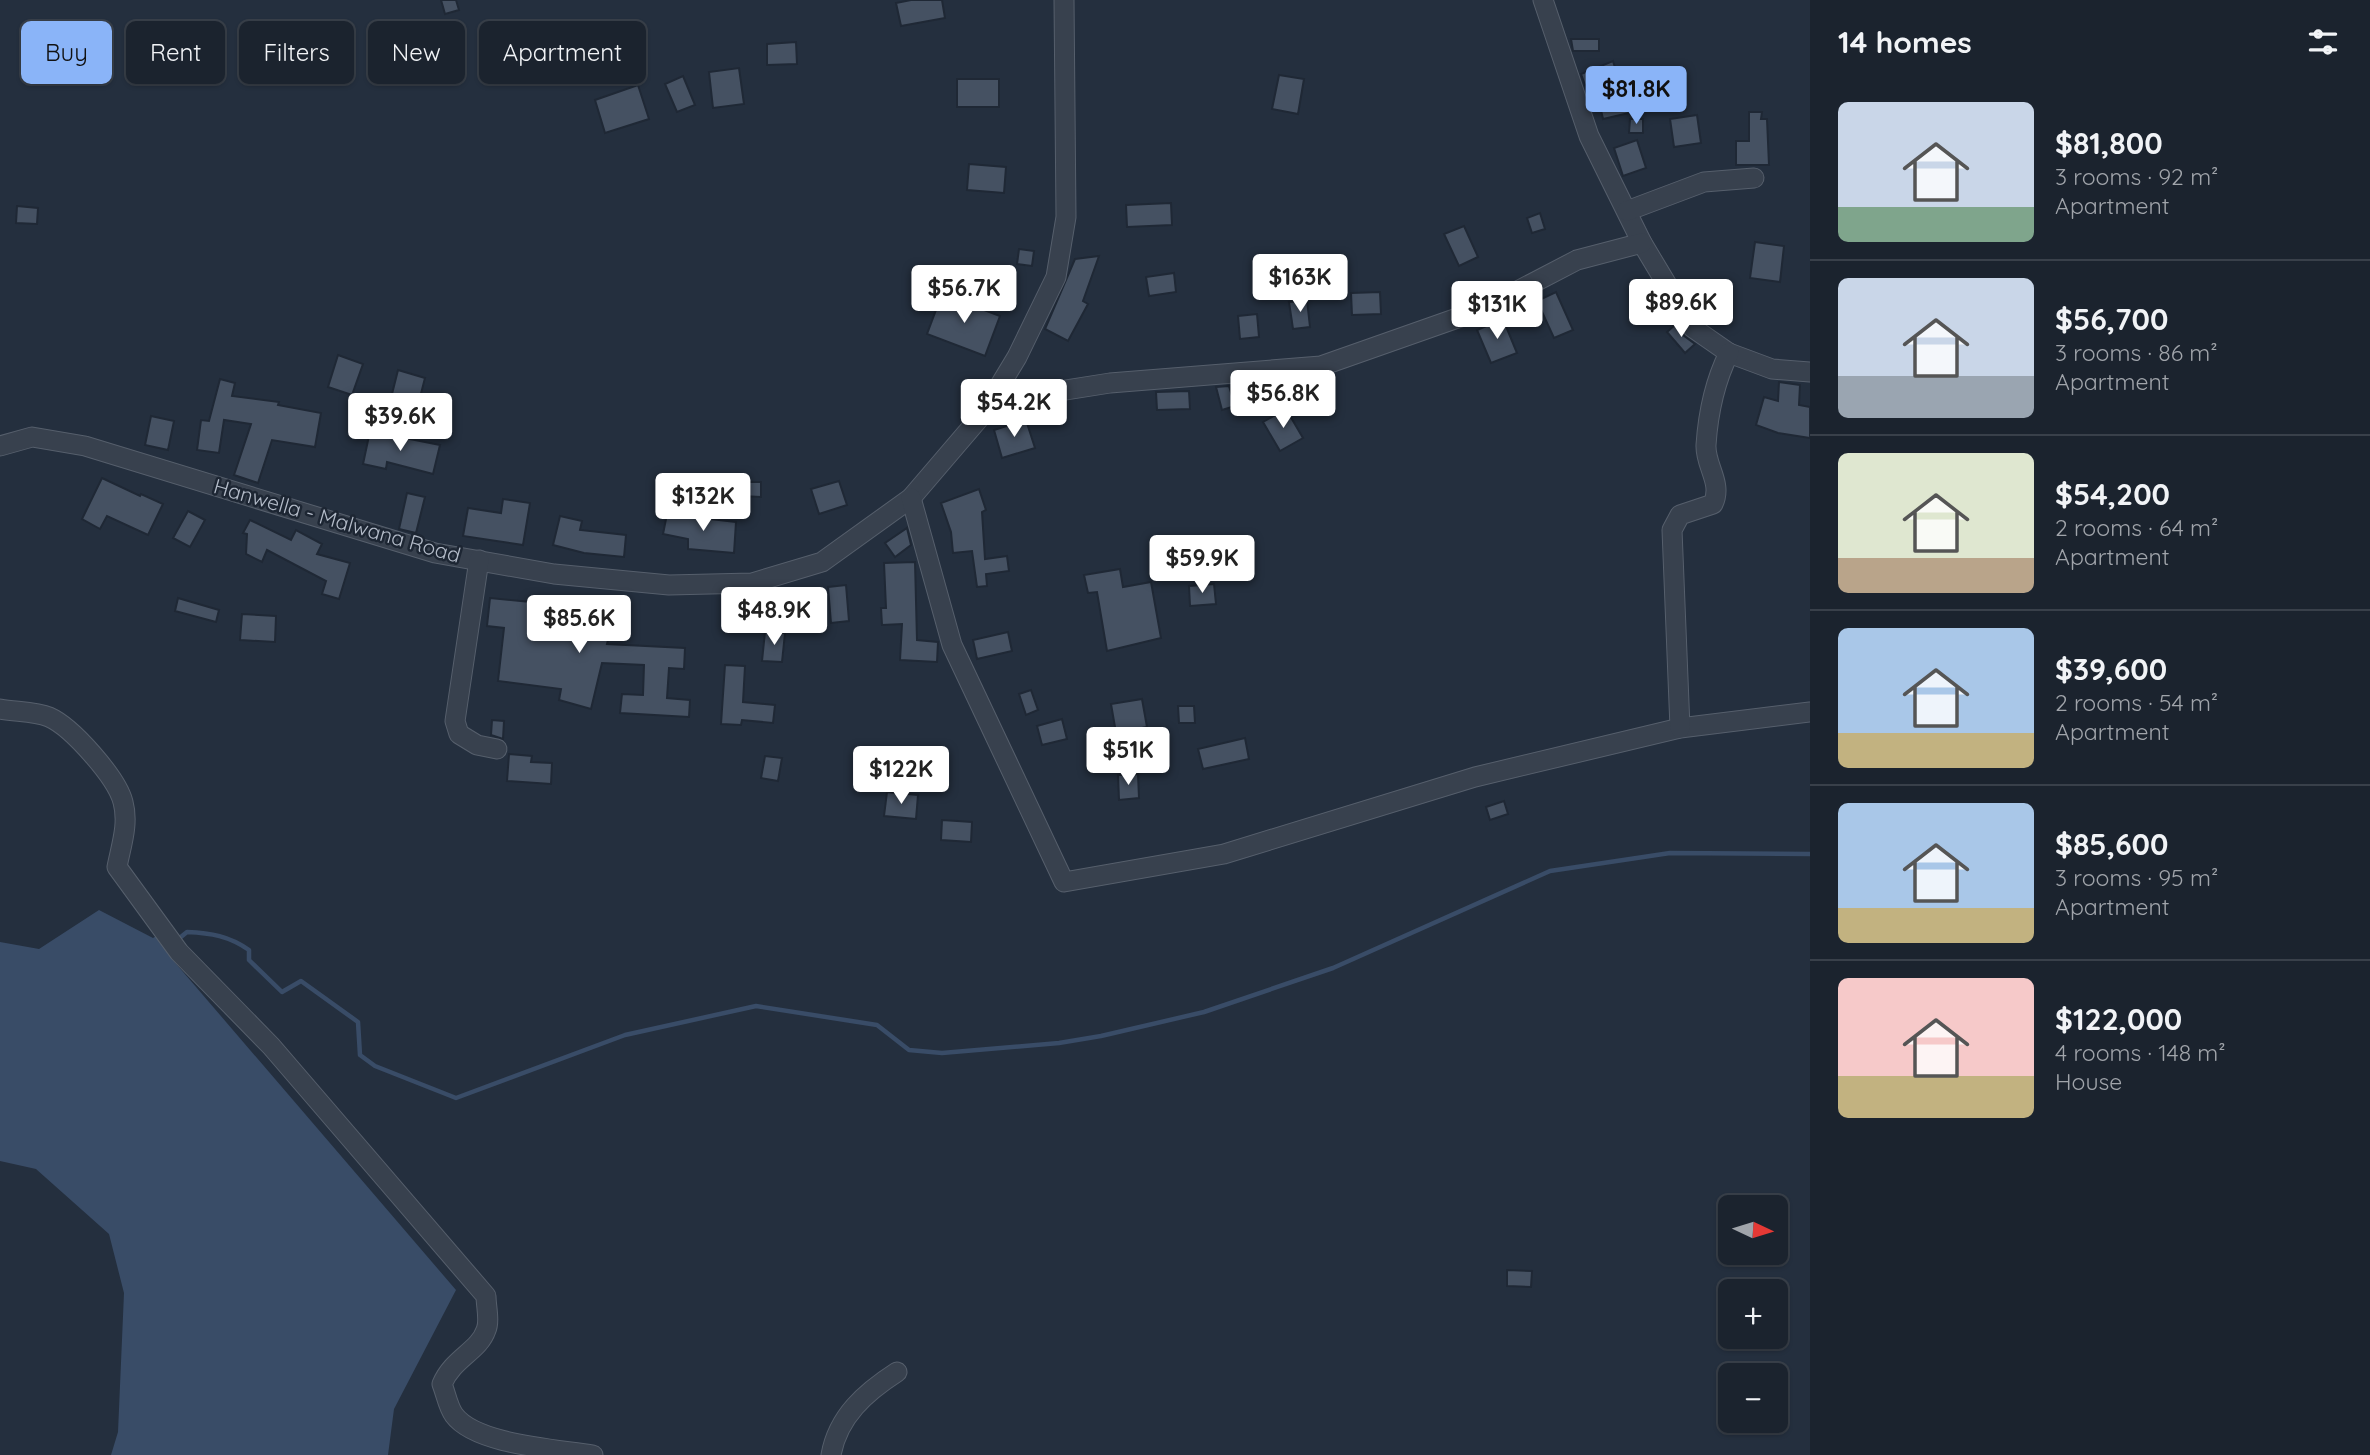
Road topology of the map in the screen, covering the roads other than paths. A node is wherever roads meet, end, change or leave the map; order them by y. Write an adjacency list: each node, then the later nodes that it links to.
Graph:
1 (1064, 0): 8 (street, Hanwella - Malwana Road)
2 (1543, 0): 4 (street)
3 (1754, 178): 4 (street)
4 (1627, 211): 5 (street)
5 (1643, 243): 6 (street); 8 (street)
6 (1728, 354): 7 (street); 14 (street)
7 (1810, 372)
8 (989, 401): 10 (street, Hanwella - Malwana Road)
9 (0, 446): 11 (street, Hanwella - Malwana Road)
10 (911, 498): 11 (street, Hanwella - Malwana Road); 14 (street)
11 (479, 560): 15 (street)
12 (0, 709): 17 (street)
13 (1810, 712): 14 (street)
14 (1680, 728)
15 (497, 749)
16 (897, 1373): 18 (street)
17 (593, 1455)
18 (831, 1455)

